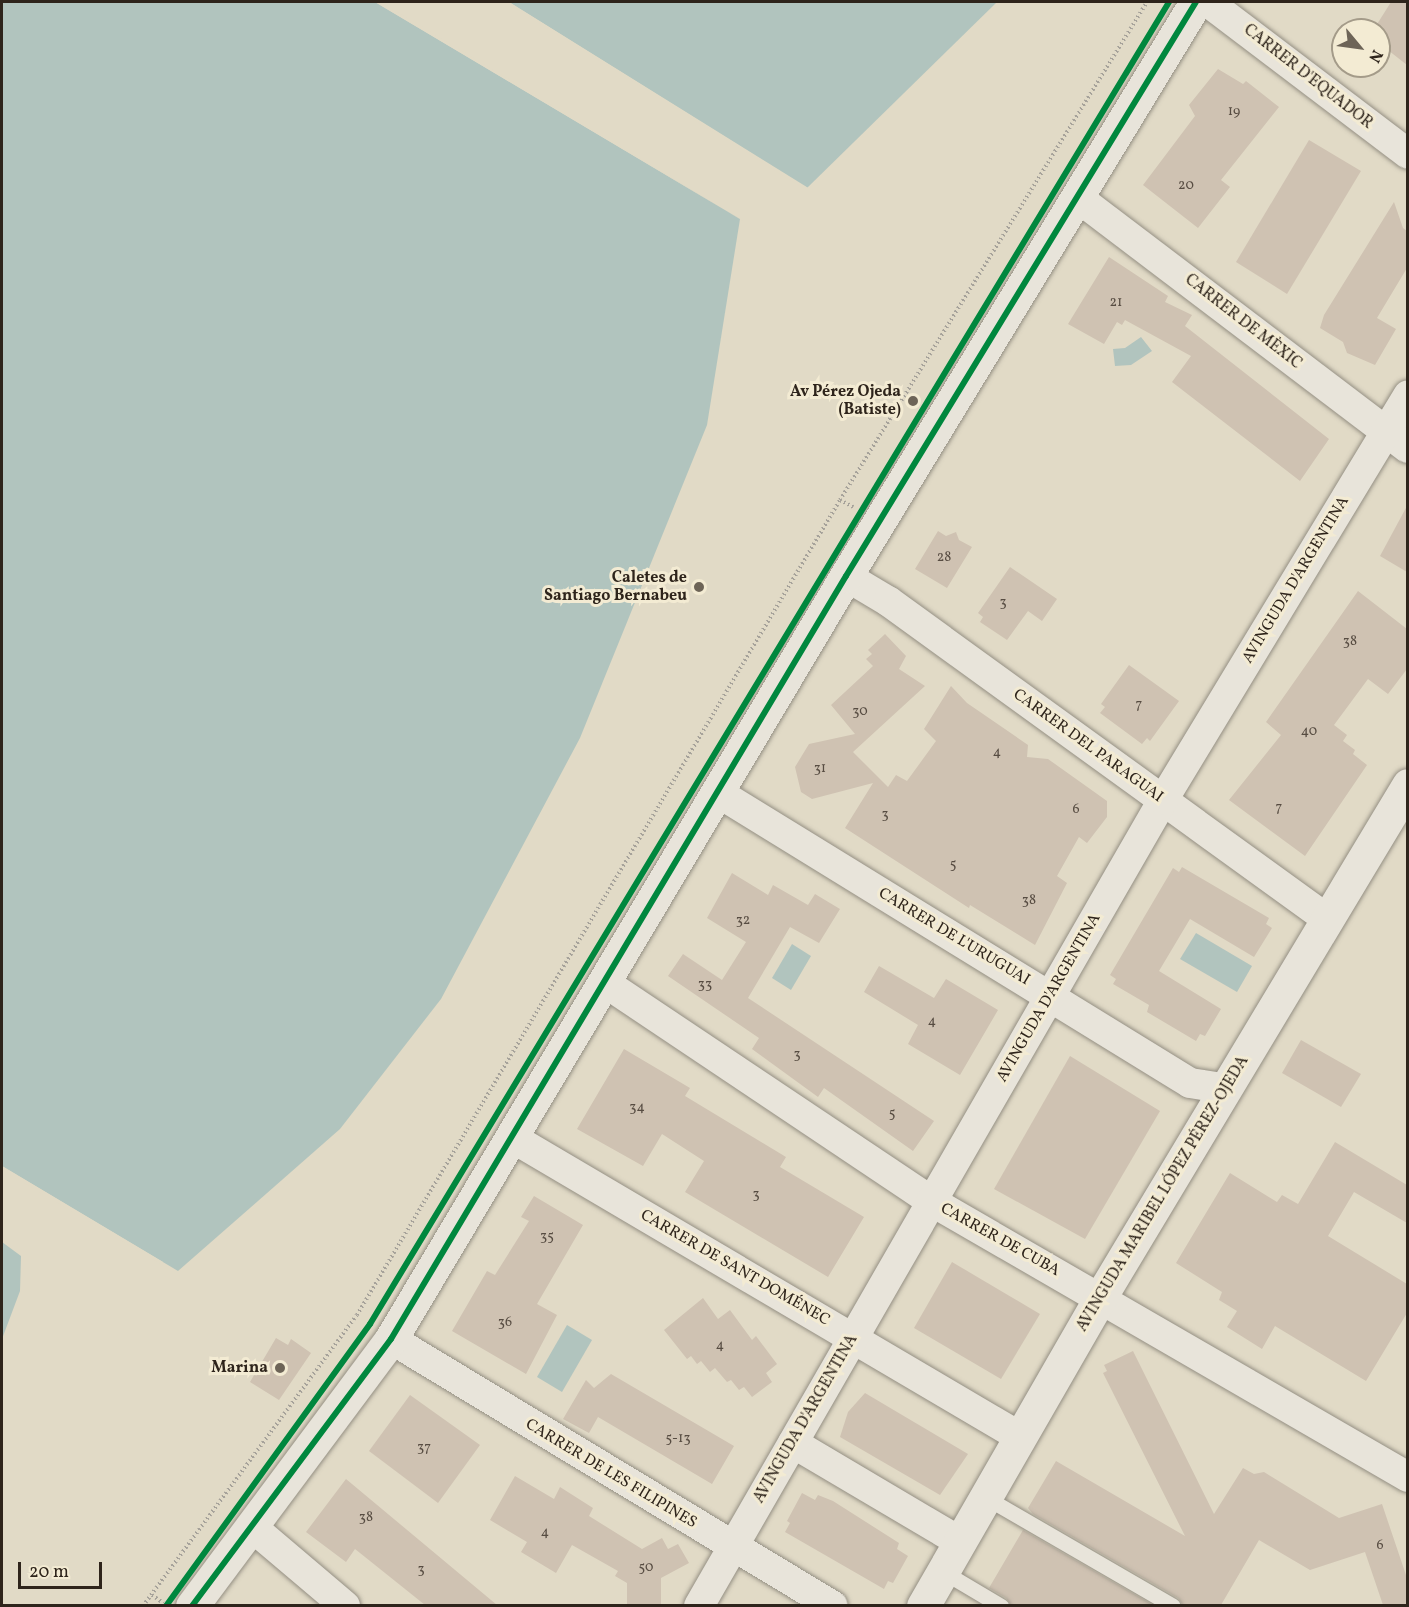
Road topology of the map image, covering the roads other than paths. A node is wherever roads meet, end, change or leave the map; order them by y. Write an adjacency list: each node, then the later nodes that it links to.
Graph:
1 (1196, 2): 4 (street)
2 (1208, 2): 3 (street, CARRER D'EQUADOR)
3 (1407, 154)
4 (1077, 197): 6 (street, CARRER DE MÈXIC); 7 (street)
5 (1407, 395): 6 (street, AVINGUDA D'ARGENTINA)
6 (1397, 440): 10 (street, AVINGUDA D'ARGENTINA)
7 (846, 576): 9 (street); 10 (street, CARRER DEL PARAGUAI)
8 (1407, 785): 11 (street, AVINGUDA MARIBEL LÓPEZ PÉREZ-OJEDA)
9 (717, 792): 12 (street); 13 (street, CARRER DE L'URUGUAI)
10 (1163, 800): 11 (street, CARRER DEL PARAGUAI); 13 (street, AVINGUDA D'ARGENTINA)
11 (1328, 919): 14 (street, AVINGUDA MARIBEL LÓPEZ PÉREZ-OJEDA)
12 (604, 982): 15 (street); 16 (street, CARRER DE CUBA)
13 (1051, 996): 14 (street, CARRER DE L'URUGUAI); 16 (street, AVINGUDA D'ARGENTINA)
14 (1226, 1089): 17 (street, AVINGUDA MARIBEL LÓPEZ PÉREZ-OJEDA)
15 (511, 1137): 18 (street, CARRER DE SANT DOMÉNEC); 19 (street)
16 (931, 1201): 17 (street, CARRER DE CUBA); 18 (street, AVINGUDA D'ARGENTINA)
17 (1101, 1296): 20 (street, AVINGUDA MARIBEL LÓPEZ PÉREZ-OJEDA); 22 (street, CARRER DE CUBA)
18 (853, 1338): 20 (street, CARRER DE SANT DOMÉNEC); 21 (street, AVINGUDA D'ARGENTINA)
19 (391, 1339): 24 (street); 26 (street, CARRER DE LES FILIPINES)
20 (1020, 1437): 23 (street, AVINGUDA MARIBEL LÓPEZ PÉREZ-OJEDA)
21 (793, 1443): 25 (street); 26 (street, AVINGUDA D'ARGENTINA)
22 (1407, 1477)
23 (985, 1497): 25 (street, AVINGUDA MARIBEL LÓPEZ PÉREZ-OJEDA); 34 (lane)
24 (252, 1527): 28 (street); 29 (street)
25 (959, 1541): 27 (street, AVINGUDA MARIBEL LÓPEZ PÉREZ-OJEDA)
26 (732, 1548): 30 (street, AVINGUDA D'ARGENTINA); 31 (street, CARRER DE LES FILIPINES)
27 (942, 1571): 32 (street, AVINGUDA MARIBEL LÓPEZ PÉREZ-OJEDA); 33 (lane)
28 (182, 1600)
29 (345, 1605)
30 (699, 1605)
31 (833, 1605)
32 (923, 1605)
33 (1001, 1605)
34 (1173, 1605)

